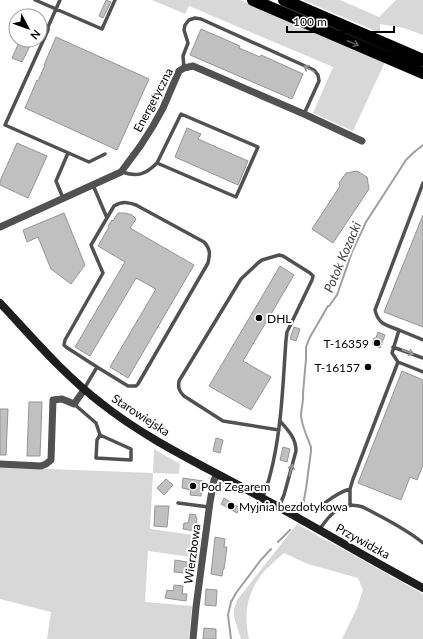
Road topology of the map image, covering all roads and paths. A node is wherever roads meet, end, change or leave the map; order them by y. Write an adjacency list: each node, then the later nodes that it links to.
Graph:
1 (35, 0): 6 (lane)
2 (60, 0): 6 (lane)
3 (115, 0): 6 (lane)
4 (253, 0): 9 (highway, one-way to 9)
5 (284, 0): 7 (highway)
6 (56, 9): 12 (lane)
7 (423, 60)
8 (184, 68): 10 (street, Energetyczna); 10 (lane, one-way to 8); 15 (street, Energetyczna)
9 (423, 73)
10 (304, 114): 11 (street, Energetyczna)
11 (362, 141)
12 (68, 153): 13 (lane); 18 (lane)
13 (105, 154)
14 (157, 163): 14 (lane); 15 (lane)
15 (121, 172): 17 (street, Energetyczna)
16 (423, 183): 22 (lane)
17 (93, 185): 18 (street, Energetyczna); 19 (lane)
18 (63, 199): 20 (street, Energetyczna)
19 (107, 218): 27 (lane); 27 (lane)
20 (0, 227)
21 (0, 303): 29 (street, Starowiejska)
22 (398, 330): 23 (lane); 24 (lane)
23 (423, 340)
24 (393, 347): 25 (lane, one-way to 25); 26 (lane)
25 (423, 358)
26 (398, 362): 28 (lane); 36 (lane)
27 (97, 367): 29 (lane)
28 (423, 372)
29 (84, 390): 30 (street); 35 (street, Starowiejska)
30 (74, 404): 33 (lane); 34 (street)
31 (280, 420): 32 (lane); 32 (lane); 41 (lane, one-way to 31)
32 (279, 430): 37 (lane)
33 (100, 436): 33 (lane)
34 (0, 464)
35 (218, 474): 37 (street, Starowiejska); 40 (street, Wierzbowa)
36 (350, 489): 39 (lane); 42 (lane)
37 (262, 498): 41 (street, Starowiejska)
38 (178, 503): 40 (lane)
39 (350, 505): 44 (lane); 45 (lane)
40 (210, 507): 47 (street, Wierzbowa)
41 (279, 507): 43 (street, Starowiejska)
42 (319, 507)
43 (292, 514): 44 (street, Przywidzka)
44 (320, 530): 46 (street, Przywidzka)
45 (423, 543)
46 (423, 588)
47 (193, 639)

